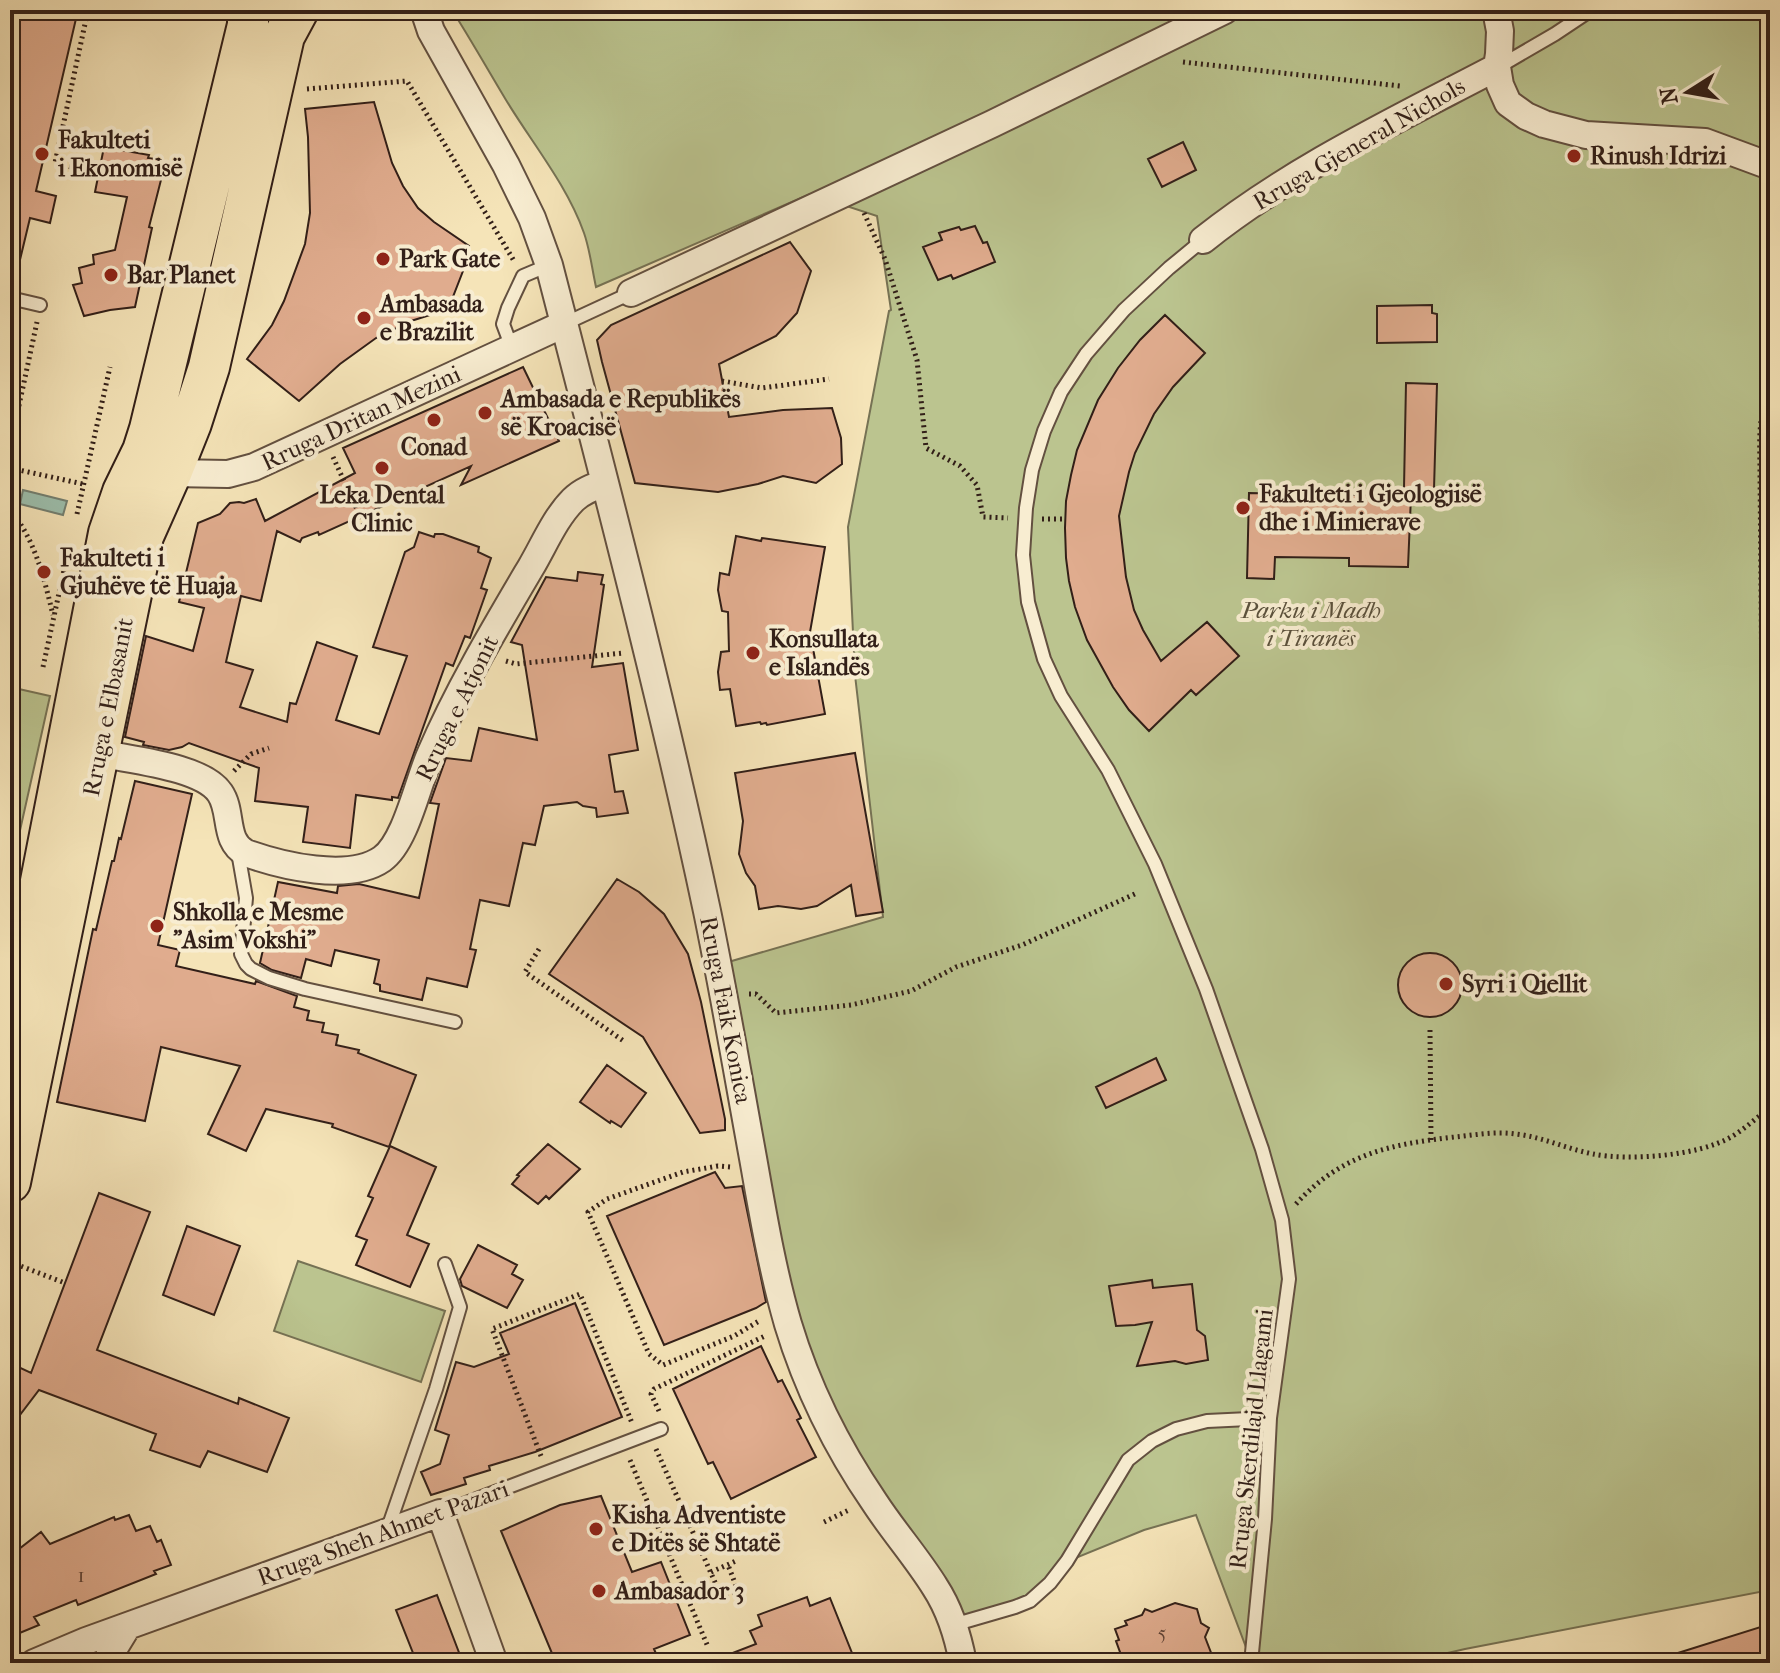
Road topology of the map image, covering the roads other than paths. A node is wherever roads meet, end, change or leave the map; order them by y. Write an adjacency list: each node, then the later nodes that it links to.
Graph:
1 (248, 10): 23 (main road, Rruga e Elbasanit)
2 (298, 10): 17 (main road, Rruga e Elbasanit)
3 (410, 10): 7 (street, Rruga Faik Konica)
4 (1225, 10): 12 (street)
5 (1496, 10): 8 (street)
6 (1591, 10): 8 (lane, Rruga Gjeneral Nichols)
7 (428, 21): 11 (street, Rruga Faik Konica)
8 (1497, 67): 9 (street); 10 (street, Rruga Gjeneral Nichols)
9 (1770, 166)
10 (1203, 240): 20 (lane, Rruga Gjeneral Nichols)
11 (549, 265): 15 (street, Rruga Faik Konica); 16 (lane)
12 (631, 293): 15 (lane, Rruga Dritan Mezini)
13 (10, 298): 14 (lane)
14 (40, 305)
15 (564, 324): 16 (street, Rruga Dritan Mezini); 18 (street, Rruga Faik Konica)
16 (508, 336): 17 (street, Rruga Dritan Mezini)
17 (171, 473): 19 (main road, Rruga e Elbasanit)
18 (605, 483): 21 (street, Rruga e Atjonit); 31 (street, Rruga Faik Konica)
19 (99, 753): 21 (street); 24 (main road, Rruga e Elbasanit)
20 (1108, 770): 27 (lane, Rruga Skerdilajd Llagami)
21 (236, 846): 22 (lane)
22 (455, 1022)
23 (10, 1040)
24 (15, 1136): 25 (main road, Rruga e Elbasanit)
25 (10, 1182)
26 (445, 1264): 30 (lane)
27 (1270, 1418): 31 (lane); 37 (lane, Rruga Skerdilajd Llagami)
28 (650, 1434): 29 (lane, Rruga Sheh Ahmet Pazari)
29 (440, 1513): 30 (street, Rruga Sheh Ahmet Pazari); 35 (street)
30 (387, 1532): 32 (street, Rruga Sheh Ahmet Pazari)
31 (953, 1625): 36 (street, Rruga Faik Konica)
32 (127, 1627): 33 (street, Rruga Sheh Ahmet Pazari); 34 (street)
33 (34, 1663)
34 (105, 1663)
35 (494, 1663)
36 (963, 1663)
37 (1251, 1663)

